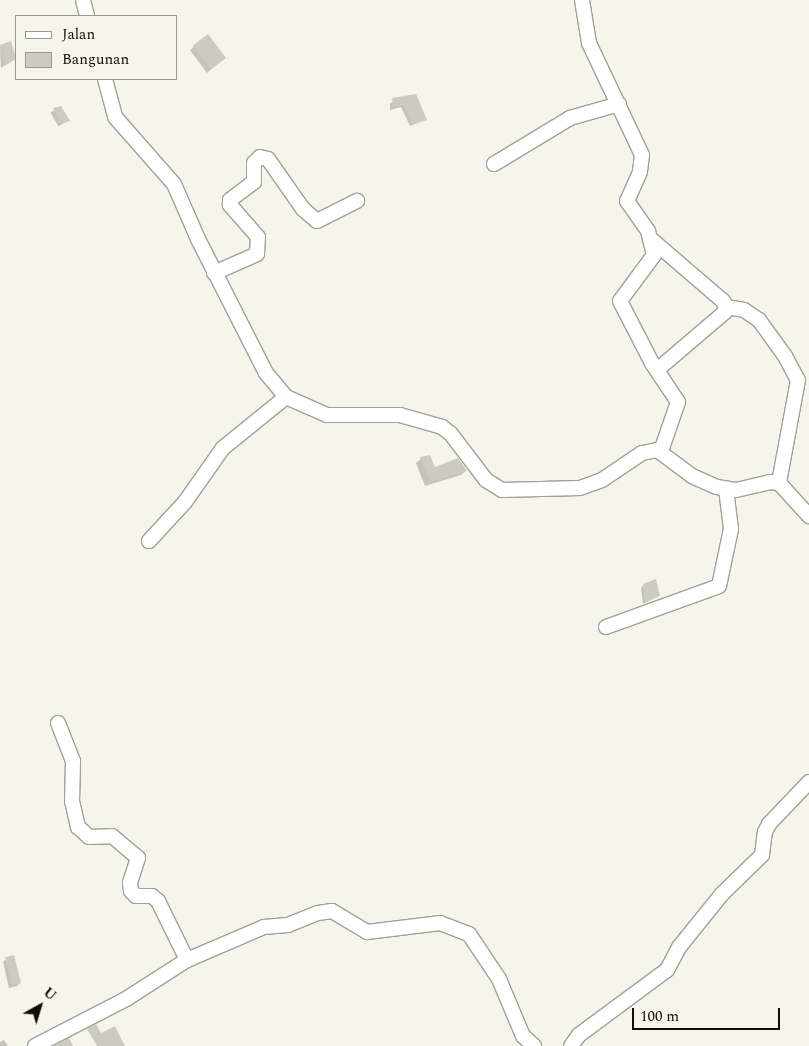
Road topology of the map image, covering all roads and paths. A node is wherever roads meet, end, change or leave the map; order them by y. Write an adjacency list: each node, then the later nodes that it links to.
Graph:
1 (83, 0): 3 (street)
2 (582, 0): 5 (street)
3 (87, 15)
4 (104, 80): 9 (street)
5 (619, 104): 6 (street); 8 (street)
6 (494, 164)
7 (357, 200): 9 (street)
8 (652, 240): 10 (street); 11 (street)
9 (214, 273): 12 (street)
10 (726, 307): 11 (street); 14 (street)
11 (656, 370): 13 (street)
12 (286, 397): 13 (street); 17 (street)
13 (661, 451): 15 (street)
14 (779, 483): 15 (street); 16 (street)
15 (726, 489): 18 (street)
16 (809, 516)
17 (149, 541)
18 (606, 627)
19 (58, 723): 21 (street)
20 (809, 782): 24 (street)
21 (187, 960): 22 (street); 23 (street)
22 (35, 1046)
23 (534, 1046)
24 (571, 1046)

